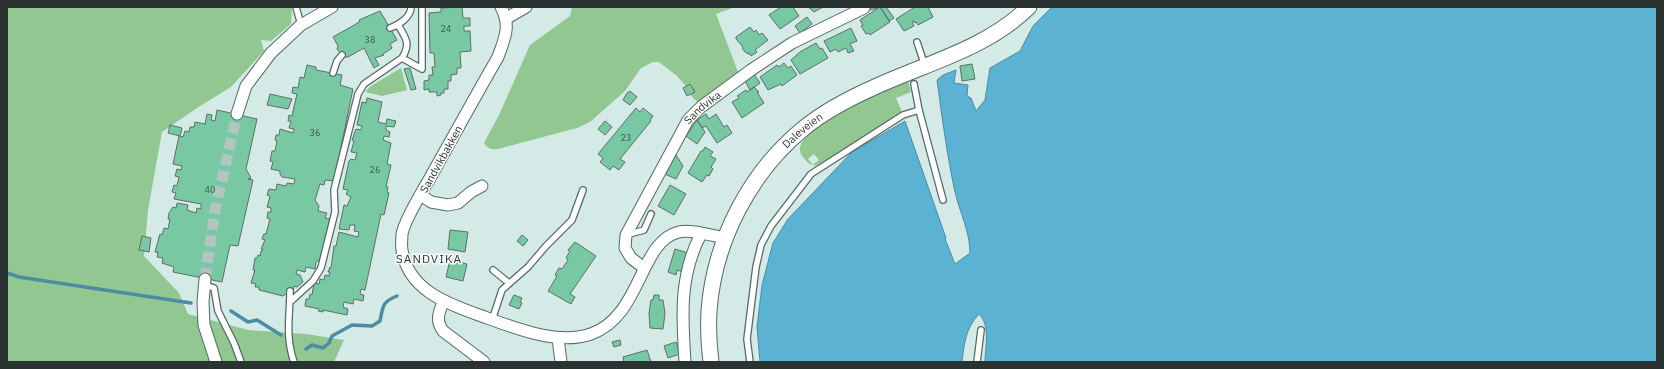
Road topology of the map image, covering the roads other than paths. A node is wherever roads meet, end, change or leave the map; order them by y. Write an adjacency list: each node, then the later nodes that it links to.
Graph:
1 (296, 7): 10 (lane)
2 (332, 7): 10 (street)
3 (411, 7): 11 (lane)
4 (422, 7): 15 (lane)
5 (501, 7): 9 (street)
6 (526, 7): 9 (street)
7 (1029, 7): 16 (main road, Daleveien)
8 (864, 8): 27 (street, Sandvika)
9 (507, 18): 23 (street, Sandvikbakken)
10 (301, 25): 20 (street)
11 (398, 25): 12 (lane); 15 (lane)
12 (390, 28)
13 (917, 42): 16 (lane)
14 (342, 55): 17 (lane)
15 (402, 58): 34 (lane)
16 (925, 66): 28 (main road, Daleveien)
17 (333, 73)
18 (914, 84): 19 (lane)
19 (919, 110): 24 (lane); 46 (lane)
20 (238, 114)
21 (482, 186): 23 (street)
22 (583, 190): 32 (lane)
23 (421, 195): 35 (street, Sandvikbakken)
24 (944, 200)
25 (651, 214): 27 (lane)
26 (701, 234): 28 (street, Sandvikbakken); 29 (street, Sandvikbakken); 44 (street)
27 (626, 235): 29 (street)
28 (725, 238): 45 (main road, Daleveien)
29 (644, 268): 38 (street, Sandvikbakken)
30 (493, 270): 32 (lane)
31 (205, 282): 39 (street); 40 (lane)
32 (509, 283): 36 (lane)
33 (290, 291): 34 (lane)
34 (290, 302): 41 (lane)
35 (443, 302): 36 (street, Sandvikbakken); 42 (street)
36 (492, 320): 38 (street, Sandvikbakken)
37 (981, 330): 47 (lane)
38 (558, 338): 43 (street)
39 (216, 362)
40 (241, 362)
41 (294, 362)
42 (484, 362)
43 (561, 362)
44 (685, 362)
45 (711, 362)
46 (750, 362)
47 (977, 362)

